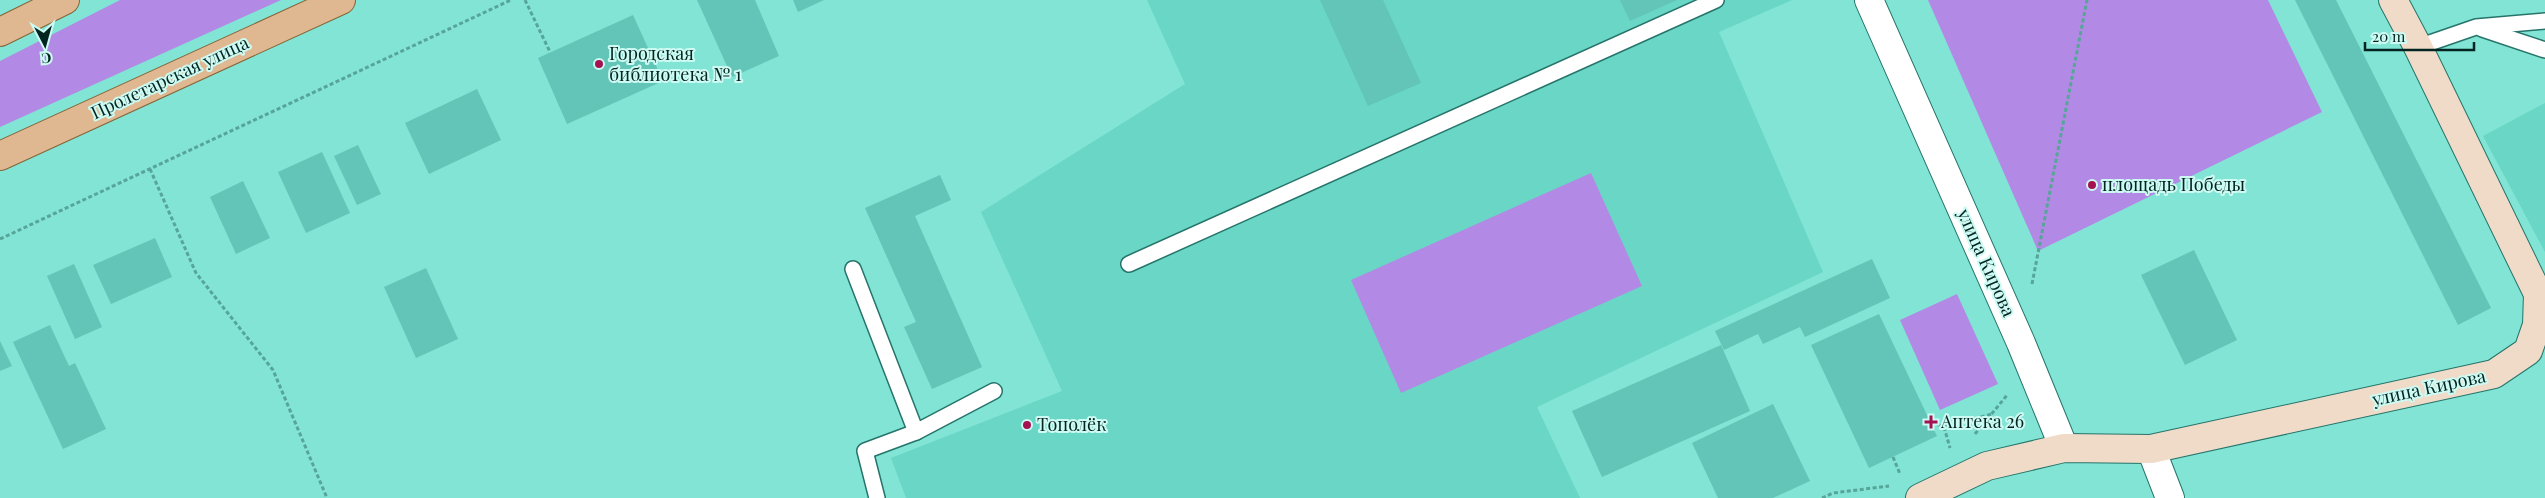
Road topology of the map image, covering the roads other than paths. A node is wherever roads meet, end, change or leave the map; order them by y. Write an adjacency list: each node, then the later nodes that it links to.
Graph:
1 (66, 0): 8 (main road)
2 (341, 0): 11 (main road, Пролетарская улица)
3 (1716, 0): 12 (lane)
4 (1870, 0): 17 (street, улица Кирова)
5 (2392, 0): 9 (street, улица Кирова)
6 (2545, 20): 7 (lane)
7 (2476, 27): 9 (lane); 10 (lane)
8 (0, 32)
9 (2418, 47): 14 (street, улица Кирова)
10 (2545, 50)
11 (0, 156)
12 (1129, 264)
13 (853, 269): 16 (lane)
14 (2536, 355): 18 (street, улица Кирова)
15 (994, 391): 16 (lane)
16 (916, 432): 19 (lane)
17 (2064, 448): 18 (street, улица Кирова); 20 (street)
18 (2151, 449): 21 (street)
19 (877, 498)
20 (1920, 498)
21 (2170, 498)

